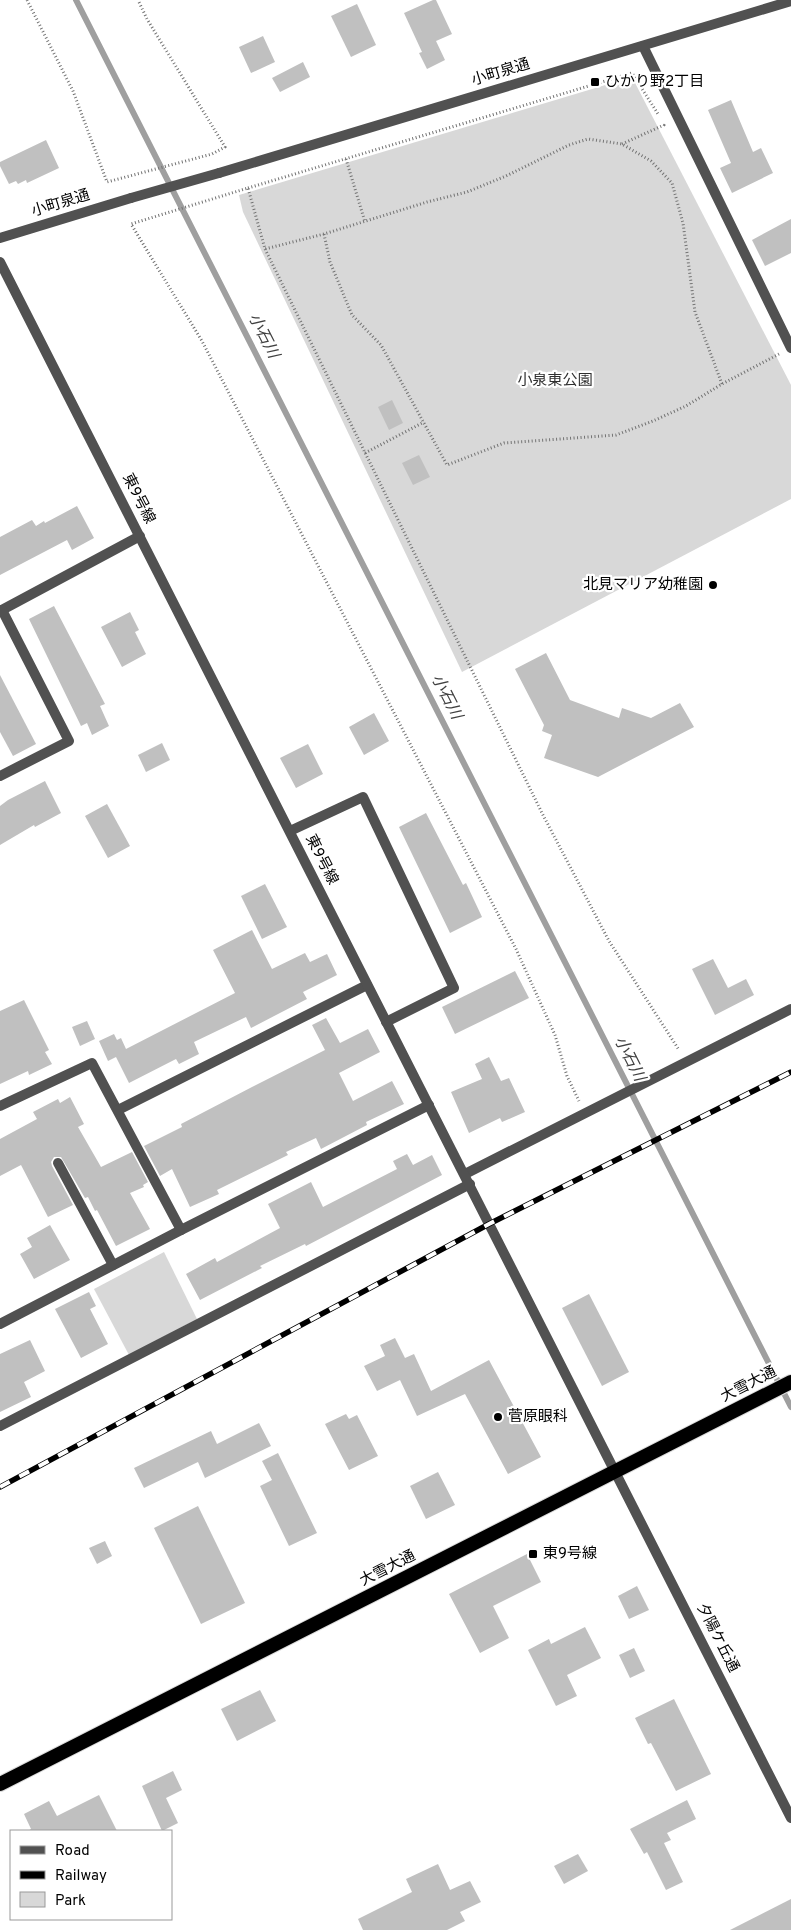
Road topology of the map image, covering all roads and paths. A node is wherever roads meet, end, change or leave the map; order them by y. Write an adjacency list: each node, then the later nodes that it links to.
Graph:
1 (26, 0): 2 (path)
2 (138, 0)
3 (791, 1): 4 (street, 小町泉通)
4 (643, 46): 10 (street, 小町泉通); 13 (street)
5 (622, 144): 6 (path); 8 (path); 14 (path)
6 (346, 159): 7 (path); 8 (path)
7 (248, 188): 11 (path); 25 (path)
8 (365, 222): 9 (path)
9 (324, 234): 11 (path); 15 (path)
10 (0, 238)
11 (266, 249): 16 (path)
12 (0, 262): 17 (street, 東9号線)
13 (787, 350): 14 (path)
14 (722, 384): 15 (path)
15 (424, 422): 16 (path)
16 (365, 453): 24 (path)
17 (140, 536): 18 (street); 20 (street, 東9号線)
18 (1, 611): 19 (street)
19 (0, 776)
20 (290, 831): 21 (street, 東9号線); 23 (street)
21 (367, 986): 23 (street, 東9号線); 28 (street)
22 (791, 1009): 30 (street)
23 (386, 1022): 26 (street, 東9号線)
24 (672, 1055)
25 (586, 1100)
26 (430, 1105): 30 (street, 東9号線); 32 (street)
27 (0, 1106): 28 (street)
28 (118, 1110): 32 (street)
29 (58, 1163): 33 (street)
30 (465, 1174): 31 (street, 東9号線)
31 (470, 1184): 36 (street); 37 (street, 東9号線)
32 (181, 1230): 33 (street)
33 (113, 1266): 34 (street)
34 (0, 1324)
35 (791, 1382): 37 (highway, 大雪大通)
36 (0, 1426)
37 (615, 1472): 38 (highway, 大雪大通); 39 (street, 夕陽ケ丘通)
38 (0, 1784)
39 (791, 1818)

